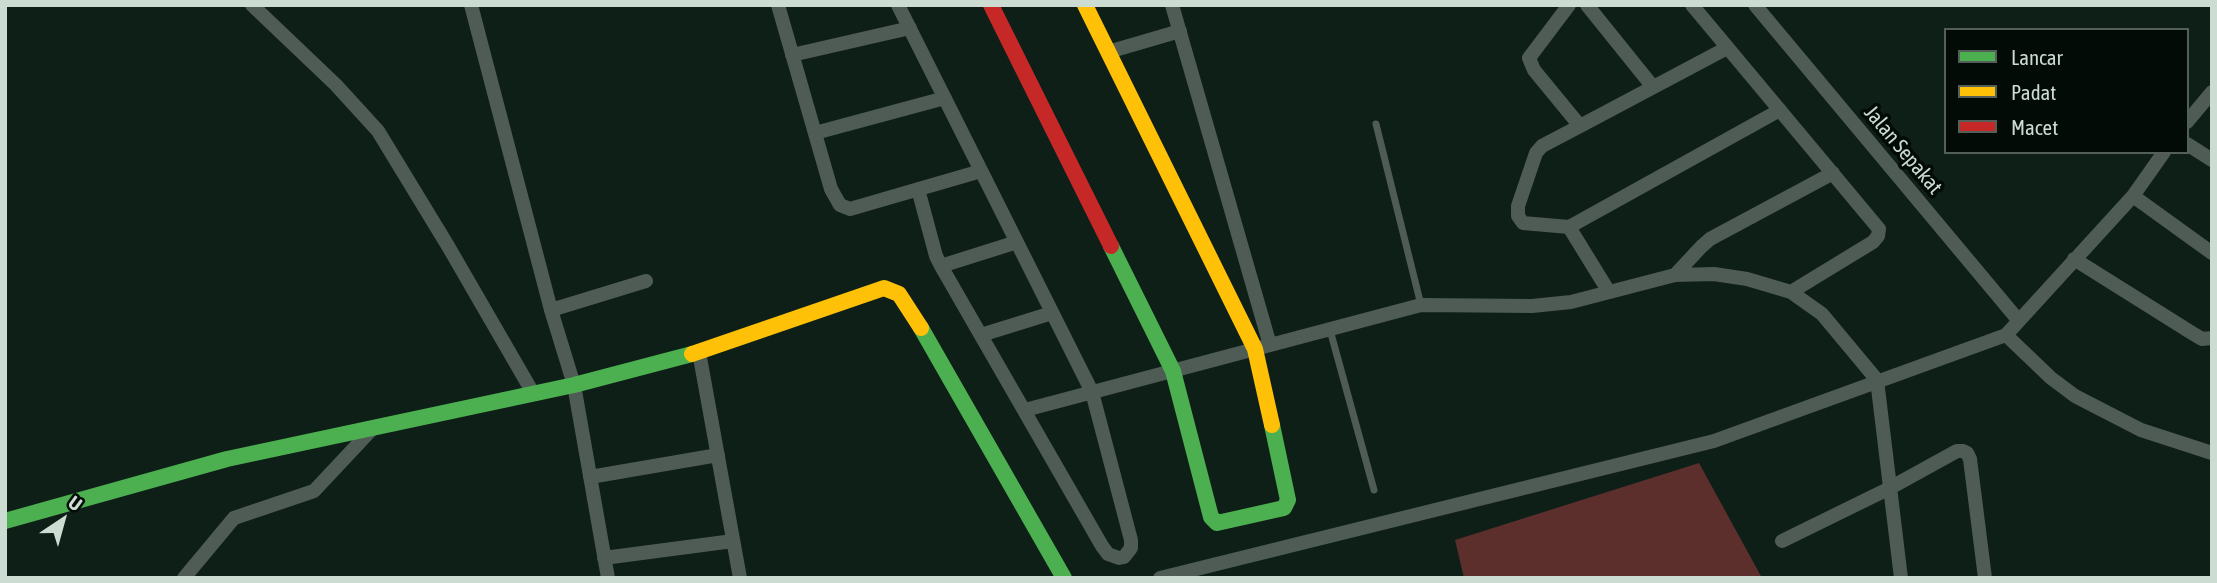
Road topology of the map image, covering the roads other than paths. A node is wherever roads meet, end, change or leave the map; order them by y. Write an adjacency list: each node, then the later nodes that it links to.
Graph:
1 (252, 5): 55 (street)
2 (471, 5): 42 (street)
3 (778, 5): 16 (street)
4 (898, 5): 12 (street)
5 (991, 5): 51 (street)
6 (1085, 5): 15 (street)
7 (1172, 5): 13 (street)
8 (1569, 5): 23 (street)
9 (1587, 5): 17 (street)
10 (1692, 5): 14 (street)
11 (1755, 5): 44 (street, Jalan Sepakat)
12 (910, 28): 16 (street); 19 (street)
13 (1180, 31): 15 (street); 49 (street)
14 (1727, 48): 17 (street); 20 (street)
15 (1108, 52): 49 (street)
16 (792, 55): 24 (street)
17 (1653, 87): 23 (street)
18 (2212, 92): 21 (street)
19 (944, 98): 24 (street); 28 (street)
20 (1780, 110): 29 (street); 32 (street)
21 (2189, 120)
22 (1376, 124): 41 (lane)
23 (1580, 126): 32 (street)
24 (815, 134): 30 (street)
25 (2189, 145): 27 (street)
26 (2163, 154): 31 (street)
27 (2212, 160)
28 (981, 171): 30 (street); 33 (street)
29 (1833, 173): 37 (street); 40 (street)
30 (918, 189): 36 (street)
31 (2133, 196): 34 (street); 35 (street)
32 (1569, 228): 39 (street)
33 (1017, 242): 36 (street); 43 (street)
34 (2212, 253)
35 (2074, 259): 44 (street); 48 (street)
36 (941, 266): 46 (street)
37 (1675, 275): 39 (street); 40 (street)
38 (646, 281): 42 (street)
39 (1609, 292): 41 (street)
40 (1791, 292): 52 (street)
41 (1421, 305): 45 (street)
42 (551, 310): 53 (street)
43 (1052, 313): 46 (street); 54 (street)
44 (2019, 321): 47 (street)
45 (1329, 329): 49 (street); 62 (lane)
46 (981, 335): 56 (street)
47 (2006, 335): 52 (street); 58 (street)
48 (2212, 338)
49 (1262, 347): 51 (street); 51 (street)
50 (699, 352): 53 (street); 59 (street); 71 (street)
51 (1173, 370): 54 (street)
52 (1877, 380): 61 (street); 72 (street)
53 (574, 385): 55 (street); 60 (street)
54 (1092, 392): 56 (street); 56 (street)
55 (533, 393): 57 (street)
56 (1025, 410)
57 (375, 426): 63 (street); 68 (street)
58 (2212, 453)
59 (718, 455): 60 (street); 64 (street)
60 (590, 477): 66 (street)
61 (1888, 489): 65 (street); 67 (street); 73 (street)
62 (1374, 490)
63 (5, 521)
64 (733, 541): 66 (street); 70 (street)
65 (1782, 541)
66 (604, 558): 69 (street)
67 (1898, 576)
68 (184, 578)
69 (608, 578)
70 (740, 578)
71 (1063, 578)
72 (1160, 578)
73 (1985, 578)

